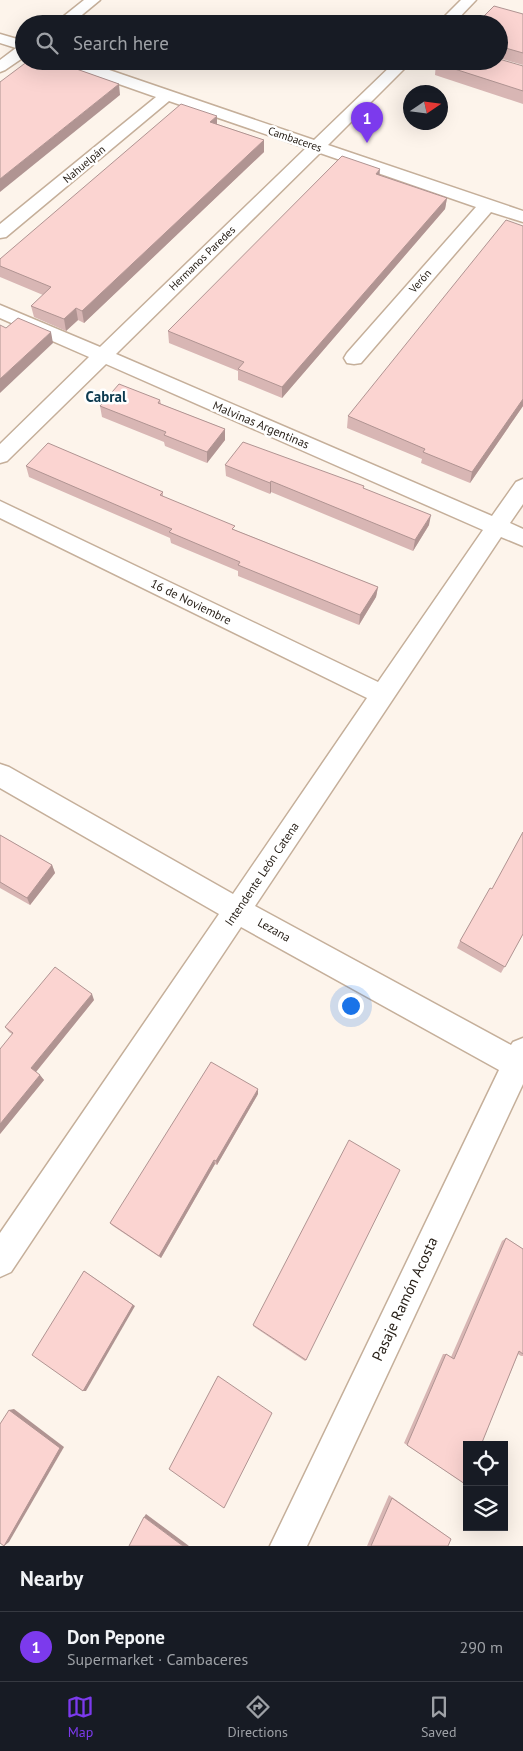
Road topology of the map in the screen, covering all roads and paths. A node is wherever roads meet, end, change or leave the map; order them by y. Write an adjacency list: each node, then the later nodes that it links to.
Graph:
1 (93, 0): 3 (street)
2 (469, 0): 4 (street)
3 (72, 15)
4 (453, 15)
5 (0, 38): 6 (street)
6 (15, 43)
7 (15, 56): 8 (street)
8 (0, 67)
9 (93, 70): 11 (street, Cambaceres)
10 (396, 70): 12 (street, Hermanos Paredes)
11 (167, 95): 12 (street, Cambaceres); 15 (street, Nahuelpán)
12 (316, 146): 13 (street, Cambaceres); 17 (street, Hermanos Paredes)
13 (487, 205): 14 (street, Cambaceres); 18 (street, Verón)
14 (523, 217)
15 (0, 233)
16 (0, 311): 17 (street, Malvinas Argentinas)
17 (102, 356): 19 (street, Hermanos Paredes); 22 (street, Malvinas Argentinas)
18 (354, 358)
19 (0, 456)
20 (523, 487): 22 (street, Intendente León Catena)
21 (0, 509): 24 (street, 16 de Noviembre)
22 (496, 527): 23 (street, Malvinas Argentinas); 24 (street, Intendente León Catena)
23 (523, 538)
24 (383, 695): 26 (street, Intendente León Catena)
25 (0, 775): 26 (street, Lezana)
26 (237, 910): 27 (street, Lezana); 28 (street, Intendente León Catena)
27 (521, 1061): 29 (street, Pasaje Ramón Acosta)
28 (0, 1262)
29 (288, 1546)

